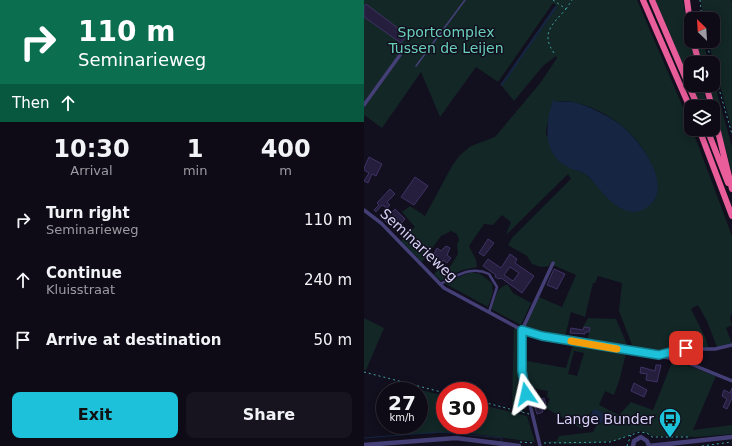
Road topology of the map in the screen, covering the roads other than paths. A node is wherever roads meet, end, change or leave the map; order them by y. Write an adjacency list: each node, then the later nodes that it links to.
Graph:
1 (464, 0): 7 (lane)
2 (642, 0): 8 (highway)
3 (652, 0): 9 (highway)
4 (687, 0): 5 (highway)
5 (689, 12)
6 (400, 55): 10 (street)
7 (416, 66)
8 (687, 100)
9 (695, 100)
10 (364, 105)
11 (702, 136): 17 (highway)
12 (710, 136): 15 (highway)
13 (719, 136): 14 (highway)
14 (732, 188)
15 (732, 192)
16 (364, 210): 19 (street, Seminarieweg)
17 (732, 216)
18 (553, 263): 21 (street)
19 (440, 284): 20 (street, Seminarieweg); 20 (street)
20 (489, 312): 21 (street, Seminarieweg)
21 (522, 330): 23 (street, Seminarieweg); 27 (street)
22 (732, 344): 23 (street)
23 (659, 355): 24 (street, Seminarieweg)
24 (732, 381)
25 (732, 437): 30 (street)
26 (364, 445): 28 (street)
27 (540, 445)
28 (519, 446)
29 (633, 446): 30 (street)
30 (649, 446)

